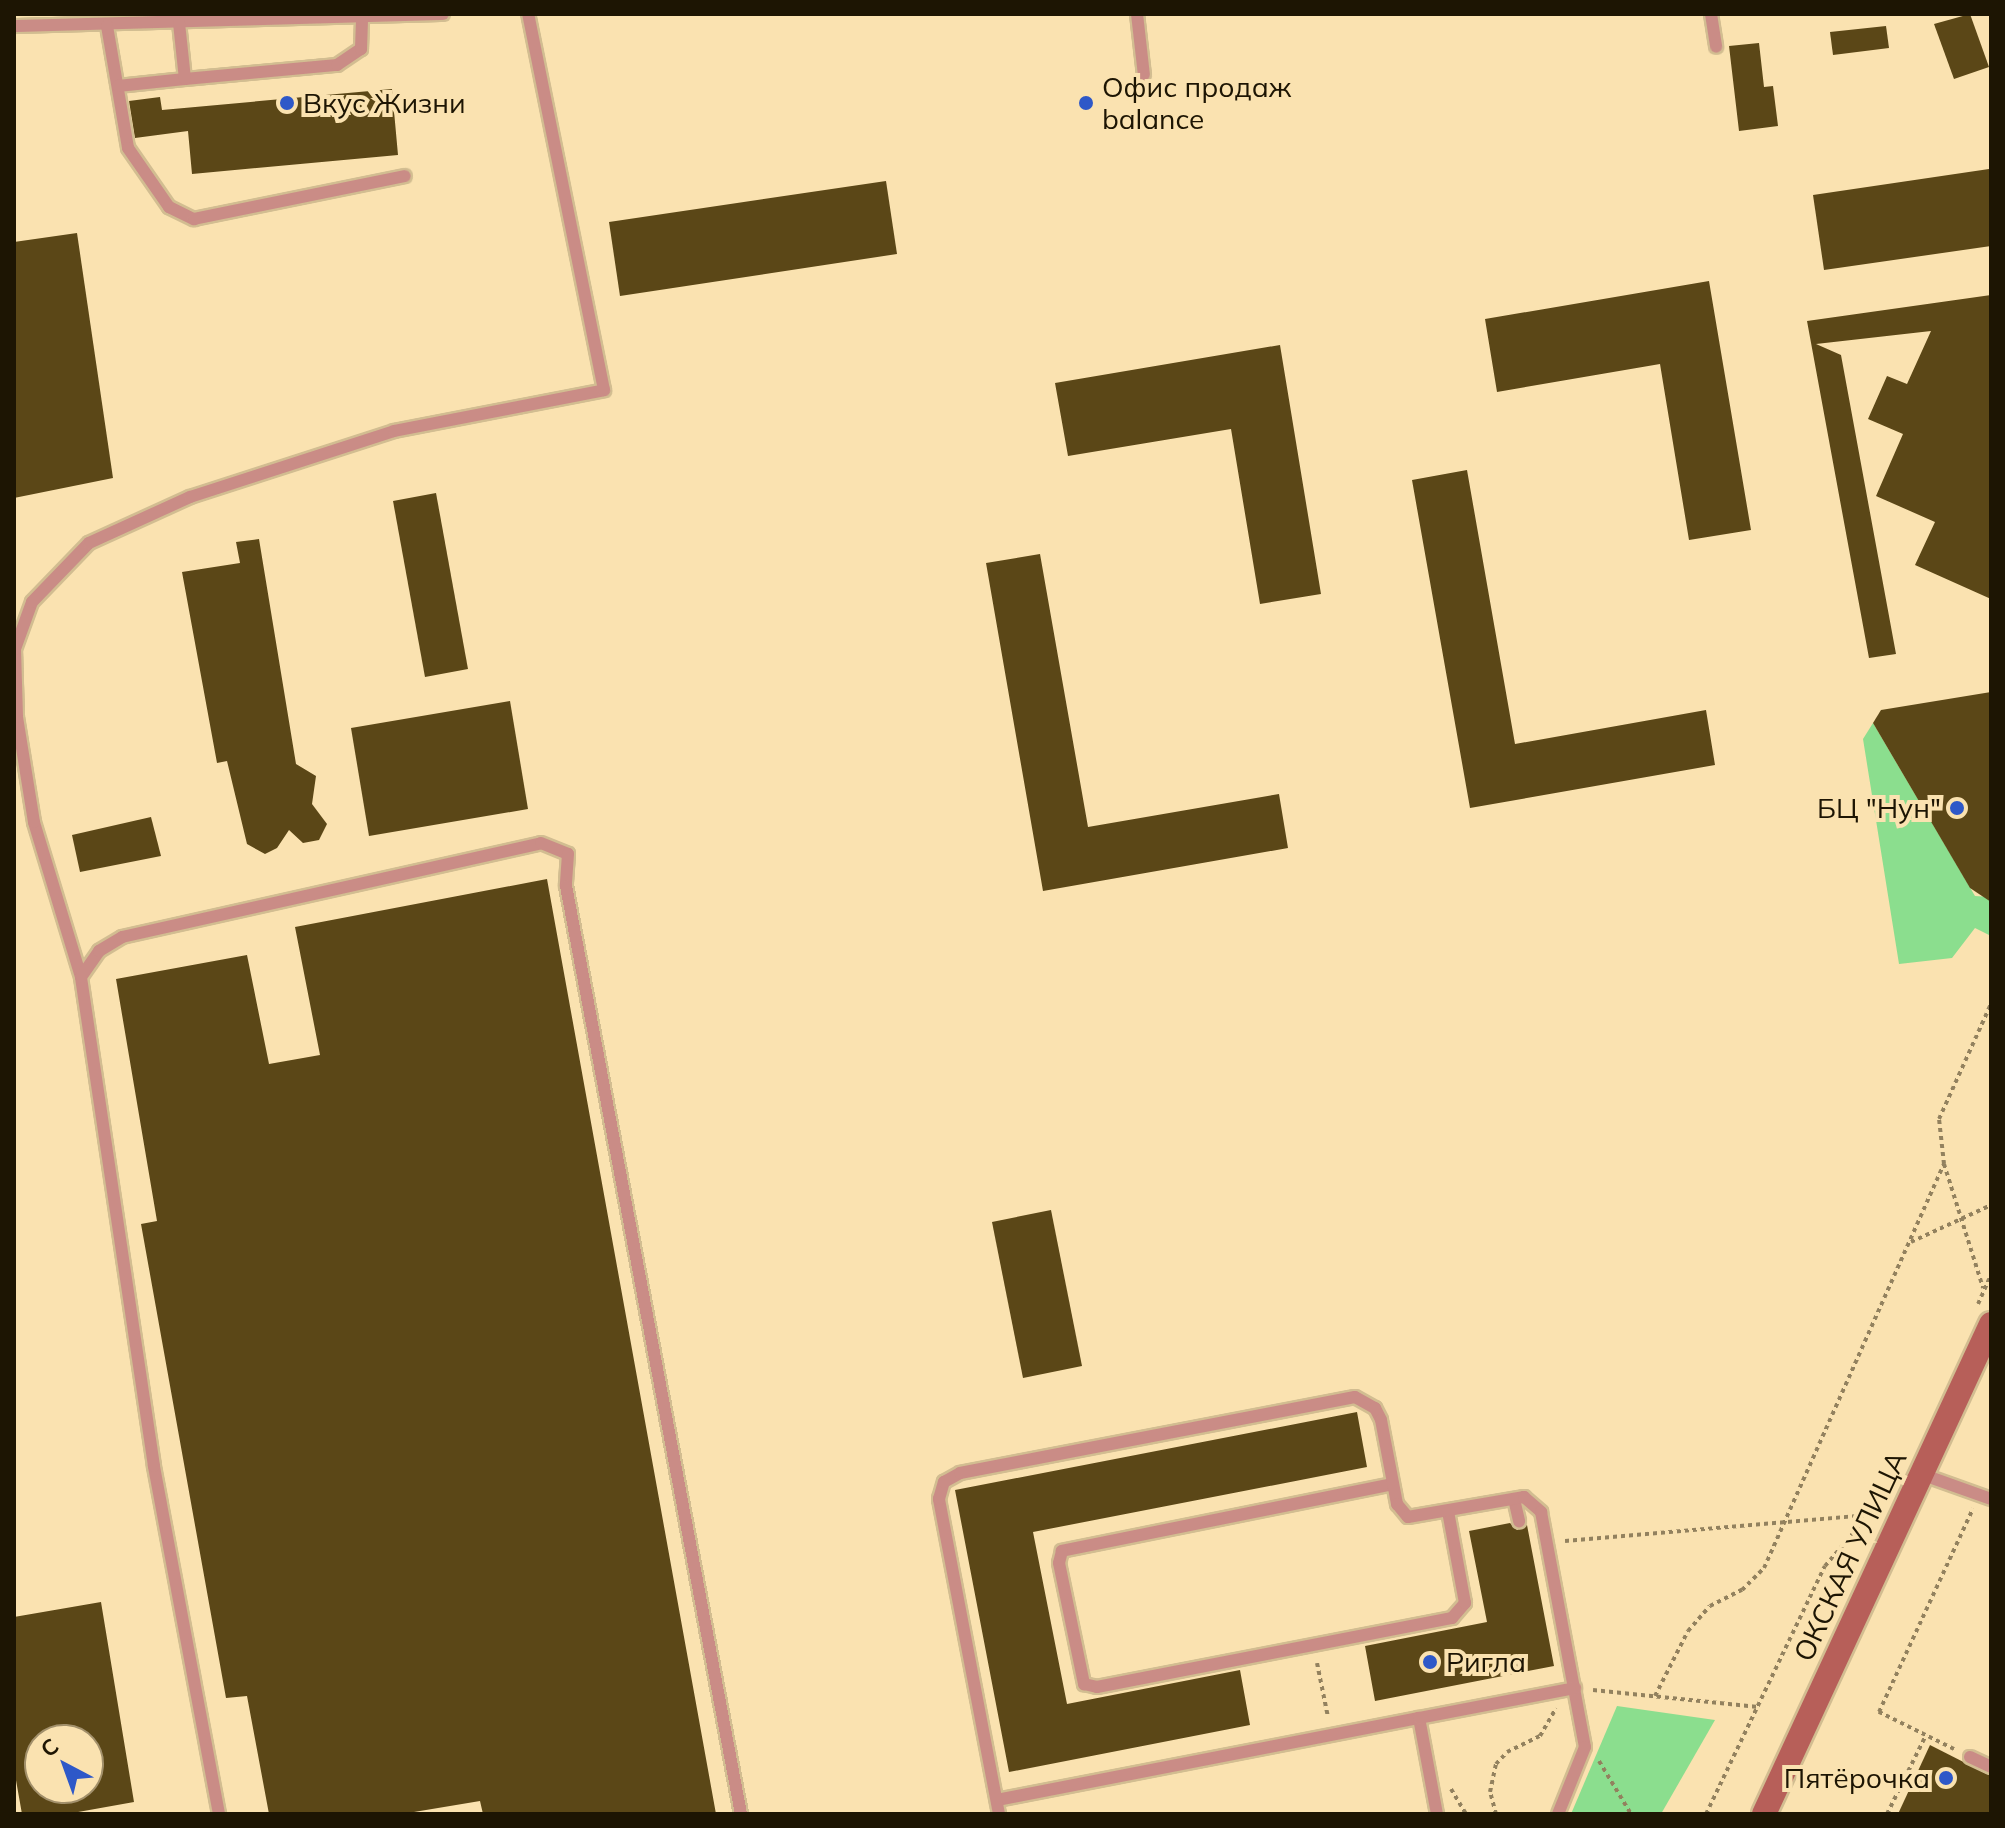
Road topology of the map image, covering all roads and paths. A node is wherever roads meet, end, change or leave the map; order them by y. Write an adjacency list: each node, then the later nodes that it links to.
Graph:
1 (443, 14): 5 (lane)
2 (528, 14): 14 (lane)
3 (1137, 14): 10 (lane)
4 (1711, 14): 9 (lane)
5 (362, 17): 6 (lane); 11 (lane)
6 (179, 23): 8 (lane); 11 (lane)
7 (14, 26): 8 (lane)
8 (107, 26): 12 (lane)
9 (1716, 47)
10 (1144, 75)
11 (185, 79): 12 (lane)
12 (118, 86): 13 (lane)
13 (405, 176)
14 (81, 977): 44 (lane); 45 (lane)
15 (1991, 1004): 16 (path)
16 (1944, 1164): 18 (path); 19 (path)
17 (1991, 1205): 18 (path)
18 (1961, 1219): 19 (path); 21 (path)
19 (1909, 1243): 31 (path)
20 (1991, 1275): 21 (path)
21 (1983, 1291): 22 (path)
22 (1981, 1322): 23 (main road, ОКСКАЯ УЛИЦА)
23 (1921, 1474): 26 (lane); 52 (main road, ОКСКАЯ УЛИЦА)
24 (1393, 1484): 28 (lane); 28 (lane); 43 (lane)
25 (1886, 1495): 29 (path)
26 (1985, 1497): 39 (path)
27 (1514, 1499): 28 (lane); 30 (lane); 32 (lane)
28 (1448, 1511)
29 (1868, 1515): 31 (path); 36 (path)
30 (1519, 1521)
31 (1785, 1522): 32 (path); 35 (path)
32 (1547, 1542): 34 (lane)
33 (1316, 1656): 38 (path)
34 (1570, 1689): 35 (path); 37 (lane); 40 (lane); 48 (path)
35 (1655, 1696): 36 (path)
36 (1758, 1707): 51 (path)
37 (1419, 1718): 38 (lane); 47 (lane)
38 (1331, 1735): 43 (lane)
39 (1926, 1735): 41 (path); 53 (path)
40 (1584, 1738): 49 (lane); 50 (path)
41 (1970, 1757): 42 (lane)
42 (1991, 1767)
43 (997, 1800): 46 (lane)
44 (219, 1814)
45 (741, 1814)
46 (999, 1814)
47 (1437, 1814)
48 (1496, 1814)
49 (1558, 1814)
50 (1631, 1814)
51 (1706, 1814)
52 (1764, 1814)
53 (1887, 1814)

